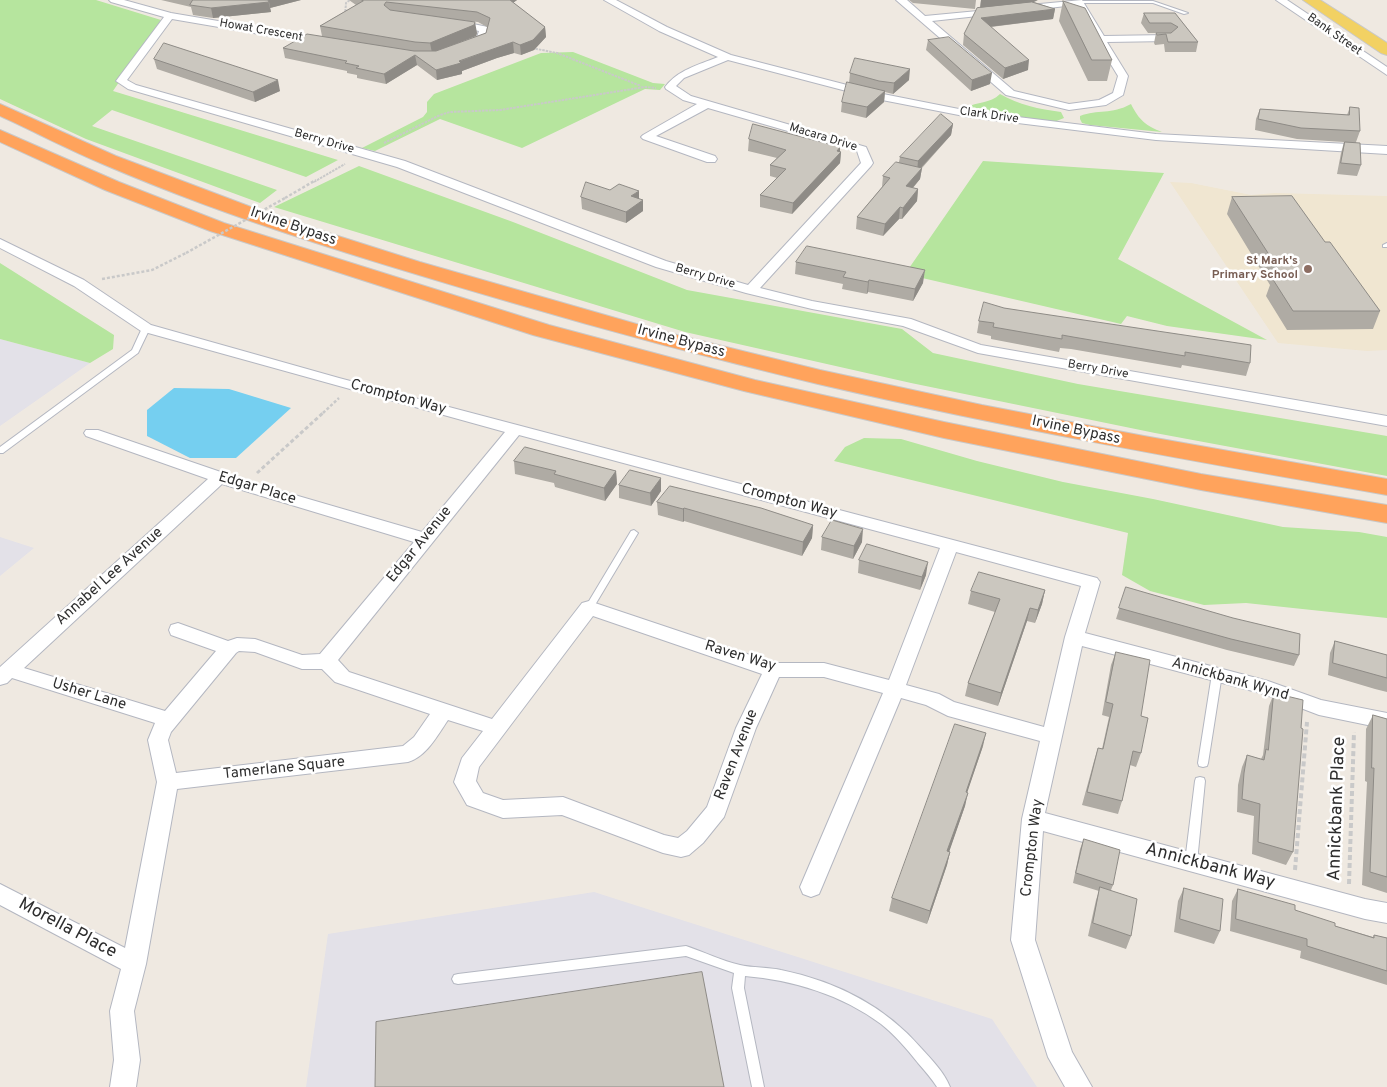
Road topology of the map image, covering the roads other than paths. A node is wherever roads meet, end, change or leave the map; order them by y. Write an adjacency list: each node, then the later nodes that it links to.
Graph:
1 (114, 0): 8 (street, Howat Crescent)
2 (609, 0): 16 (street, Clark Drive)
3 (901, 0): 9 (street)
4 (1281, 0): 17 (street, Bank Street)
5 (1310, 0): 15 (main road, Bank Street)
6 (1078, 1): 7 (lane); 9 (street); 12 (street)
7 (1186, 12)
8 (170, 16): 13 (street, Howat Crescent); 26 (street, Berry Drive)
9 (923, 19): 19 (street)
10 (440, 22): 14 (street)
11 (1169, 38): 12 (street)
12 (1102, 39): 19 (street)
13 (331, 43)
14 (458, 48)
15 (1387, 50)
16 (727, 58): 18 (street, Macara Drive); 21 (street, Clark Drive)
17 (1387, 72)
18 (706, 104): 24 (street); 26 (street, Macara Drive)
19 (1069, 107): 21 (street)
20 (0, 109): 33 (highway, Irvine Bypass)
21 (1066, 127): 23 (street, Clark Drive)
22 (0, 135): 34 (highway, Irvine Bypass)
23 (1387, 150)
24 (712, 159)
25 (0, 243): 27 (street, Crompton Way)
26 (751, 290): 28 (street, Berry Drive)
27 (146, 328): 29 (street, Crompton Way); 31 (lane)
28 (1387, 421)
29 (516, 429): 36 (street, Edgar Avenue); 37 (street, Crompton Way)
30 (92, 434): 32 (street, Edgar Place)
31 (0, 451)
32 (220, 477): 36 (street, Edgar Place); 44 (street, Annabel Lee Avenue)
33 (1387, 488)
34 (1387, 514)
35 (634, 533): 38 (lane)
36 (424, 539): 42 (street, Edgar Avenue)
37 (950, 544): 40 (street, Crompton Way); 46 (street)
38 (589, 608): 43 (street, Raven Way); 50 (street)
39 (178, 630): 41 (street)
40 (1074, 638): 45 (street, Annickbank Wynd); 51 (street, Crompton Way)
41 (230, 648): 42 (street); 48 (street)
42 (325, 662): 47 (street)
43 (773, 670): 46 (street, Raven Way); 50 (street, Raven Avenue)
44 (4, 674): 48 (street, Usher Lane)
45 (1217, 674): 49 (street, Annickbank Wynd); 52 (lane)
46 (895, 689): 51 (street, Raven Way); 57 (street)
47 (444, 710): 50 (street); 53 (street, Tamerlane Square)
48 (170, 720): 53 (street)
49 (1387, 721)
50 (497, 728)
51 (1053, 737): 55 (street, Crompton Way)
52 (1203, 762)
53 (168, 782): 60 (street)
54 (1200, 782): 56 (lane)
55 (1034, 819): 56 (street, Annickbank Way); 66 (street, Crompton Way)
56 (1190, 862): 59 (street, Annickbank Way)
57 (811, 888)
58 (0, 894): 60 (street, Morella Place)
59 (1387, 912)
60 (134, 964): 63 (street)
61 (740, 970): 62 (lane); 64 (lane); 65 (lane)
62 (458, 979)
63 (123, 1087)
64 (758, 1087)
65 (944, 1087)
66 (1079, 1087)

